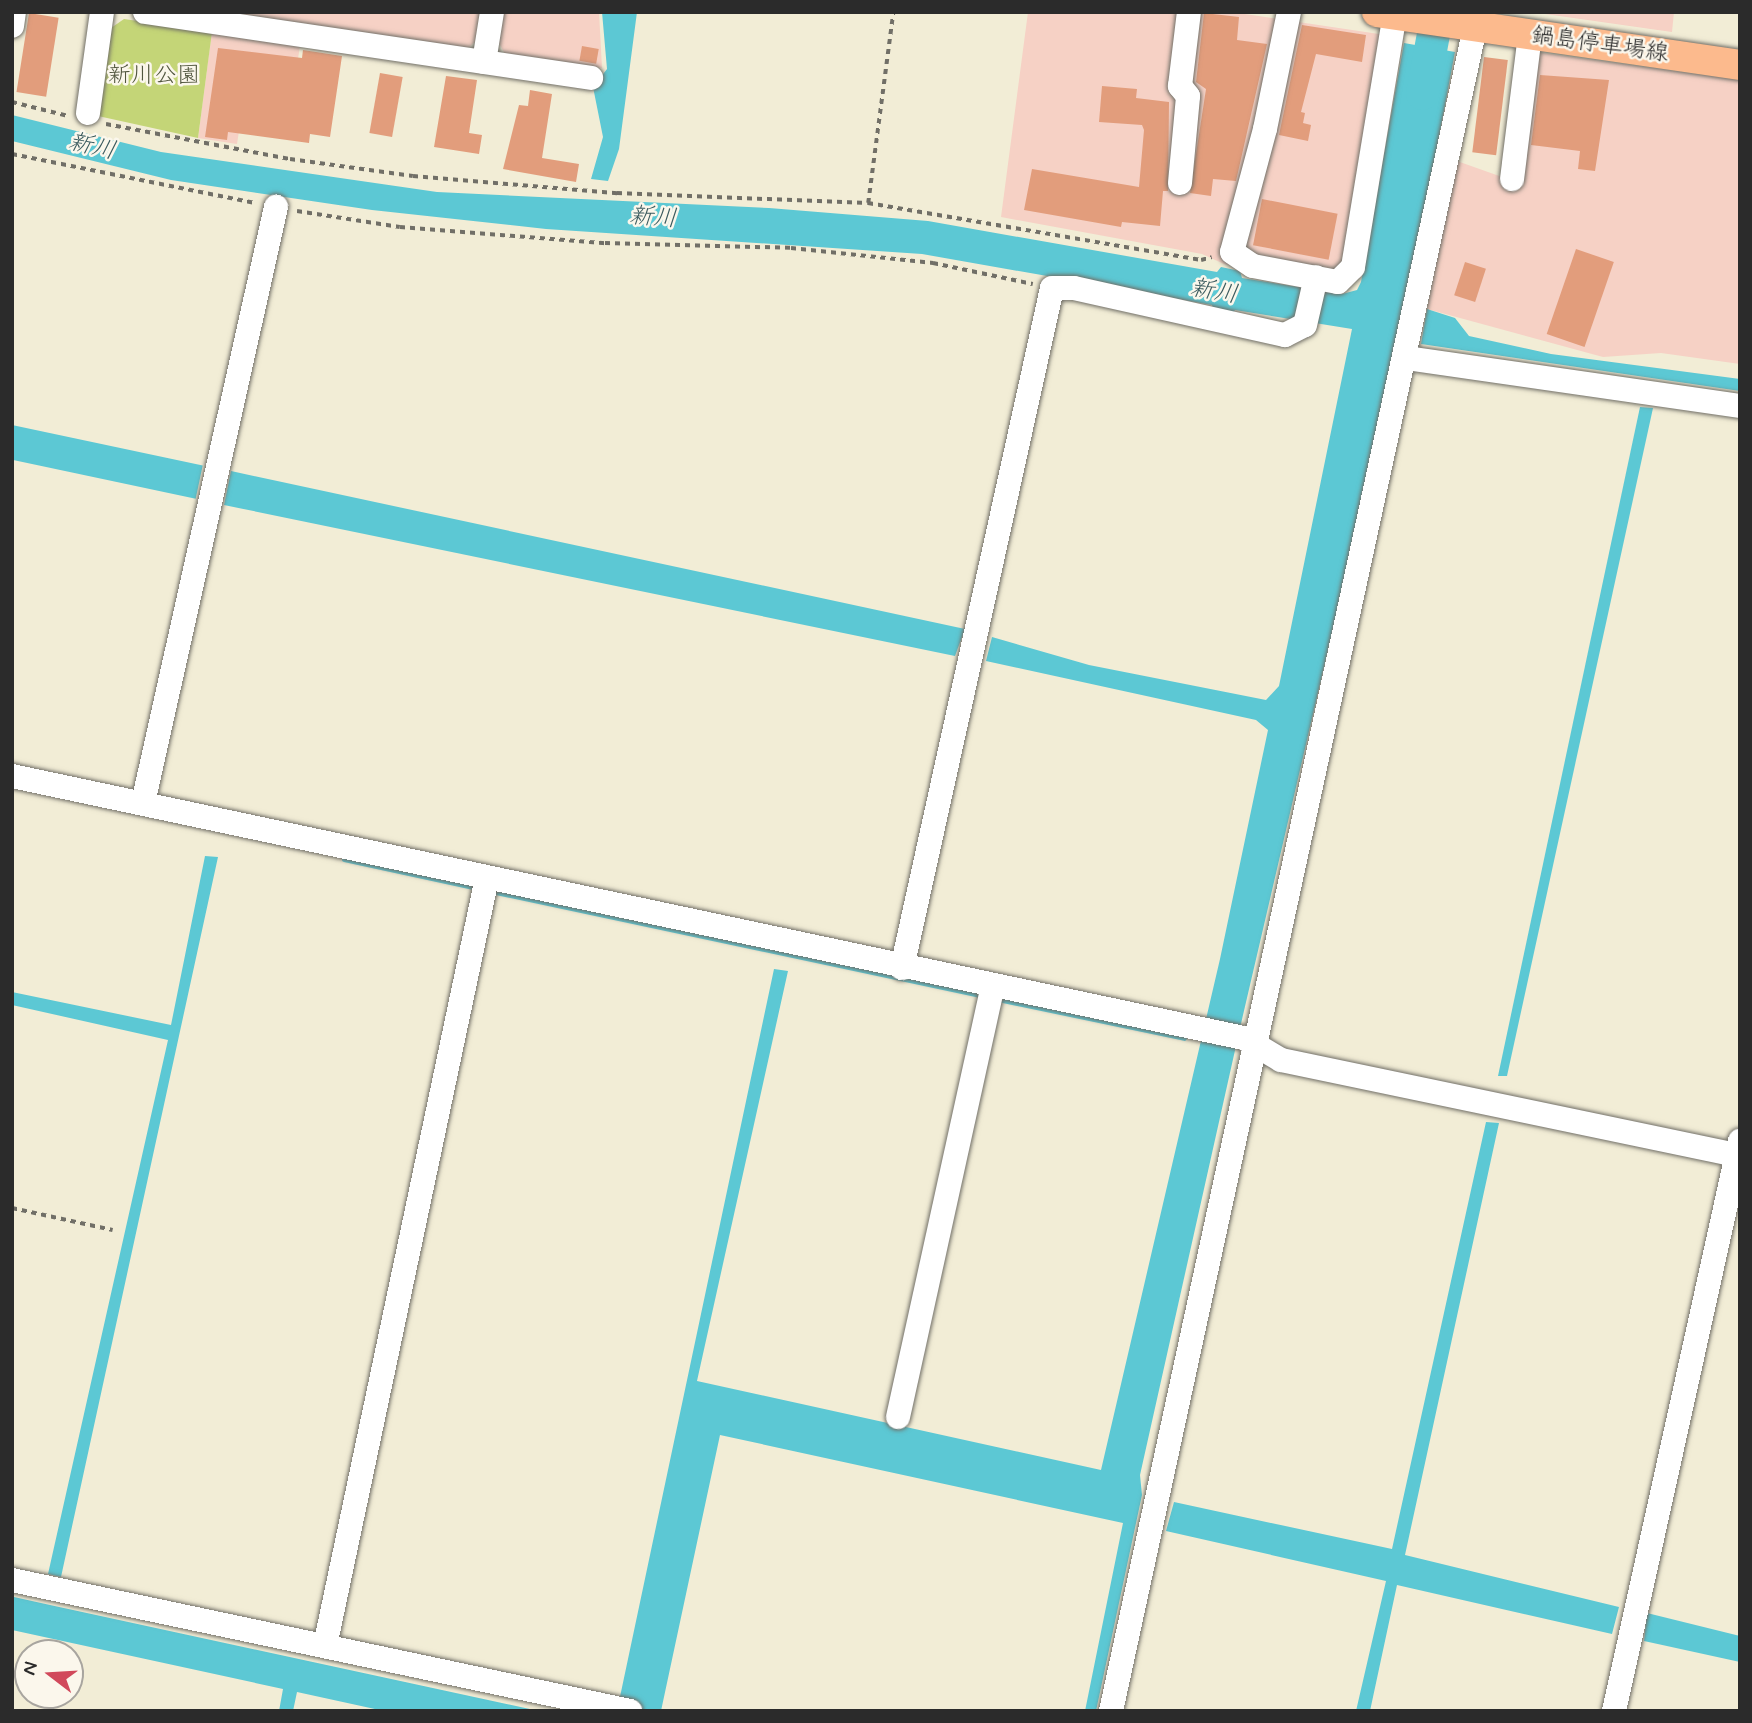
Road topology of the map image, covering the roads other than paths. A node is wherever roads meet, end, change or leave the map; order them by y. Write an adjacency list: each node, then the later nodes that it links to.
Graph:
1 (14, 12): 8 (street)
2 (103, 12): 14 (street)
3 (145, 12): 11 (street)
4 (492, 12): 11 (street)
5 (1189, 12): 16 (street)
6 (1289, 12): 18 (street)
7 (1389, 13): 9 (main road, 鍋島停車場線); 18 (street)
8 (12, 26)
9 (1475, 28): 10 (main road, 鍋島停車場線); 19 (street)
10 (1530, 35): 12 (main road, 鍋島停車場線); 15 (street)
11 (484, 62): 13 (street)
12 (1740, 65)
13 (591, 78)
14 (88, 118)
15 (1513, 179)
16 (1180, 183)
17 (275, 207): 22 (street)
18 (1315, 281): 24 (street)
19 (1407, 358): 20 (street); 26 (street)
20 (1740, 407)
21 (12, 776): 22 (street)
22 (143, 803): 23 (street)
23 (485, 890): 24 (street); 30 (street)
24 (902, 968): 25 (street)
25 (991, 994): 26 (street); 28 (street)
26 (1250, 1042): 27 (street); 32 (street)
27 (1739, 1151): 33 (street)
28 (898, 1417)
29 (12, 1580): 30 (street)
30 (325, 1646): 31 (street)
31 (611, 1708)
32 (1111, 1711)
33 (1614, 1711)

